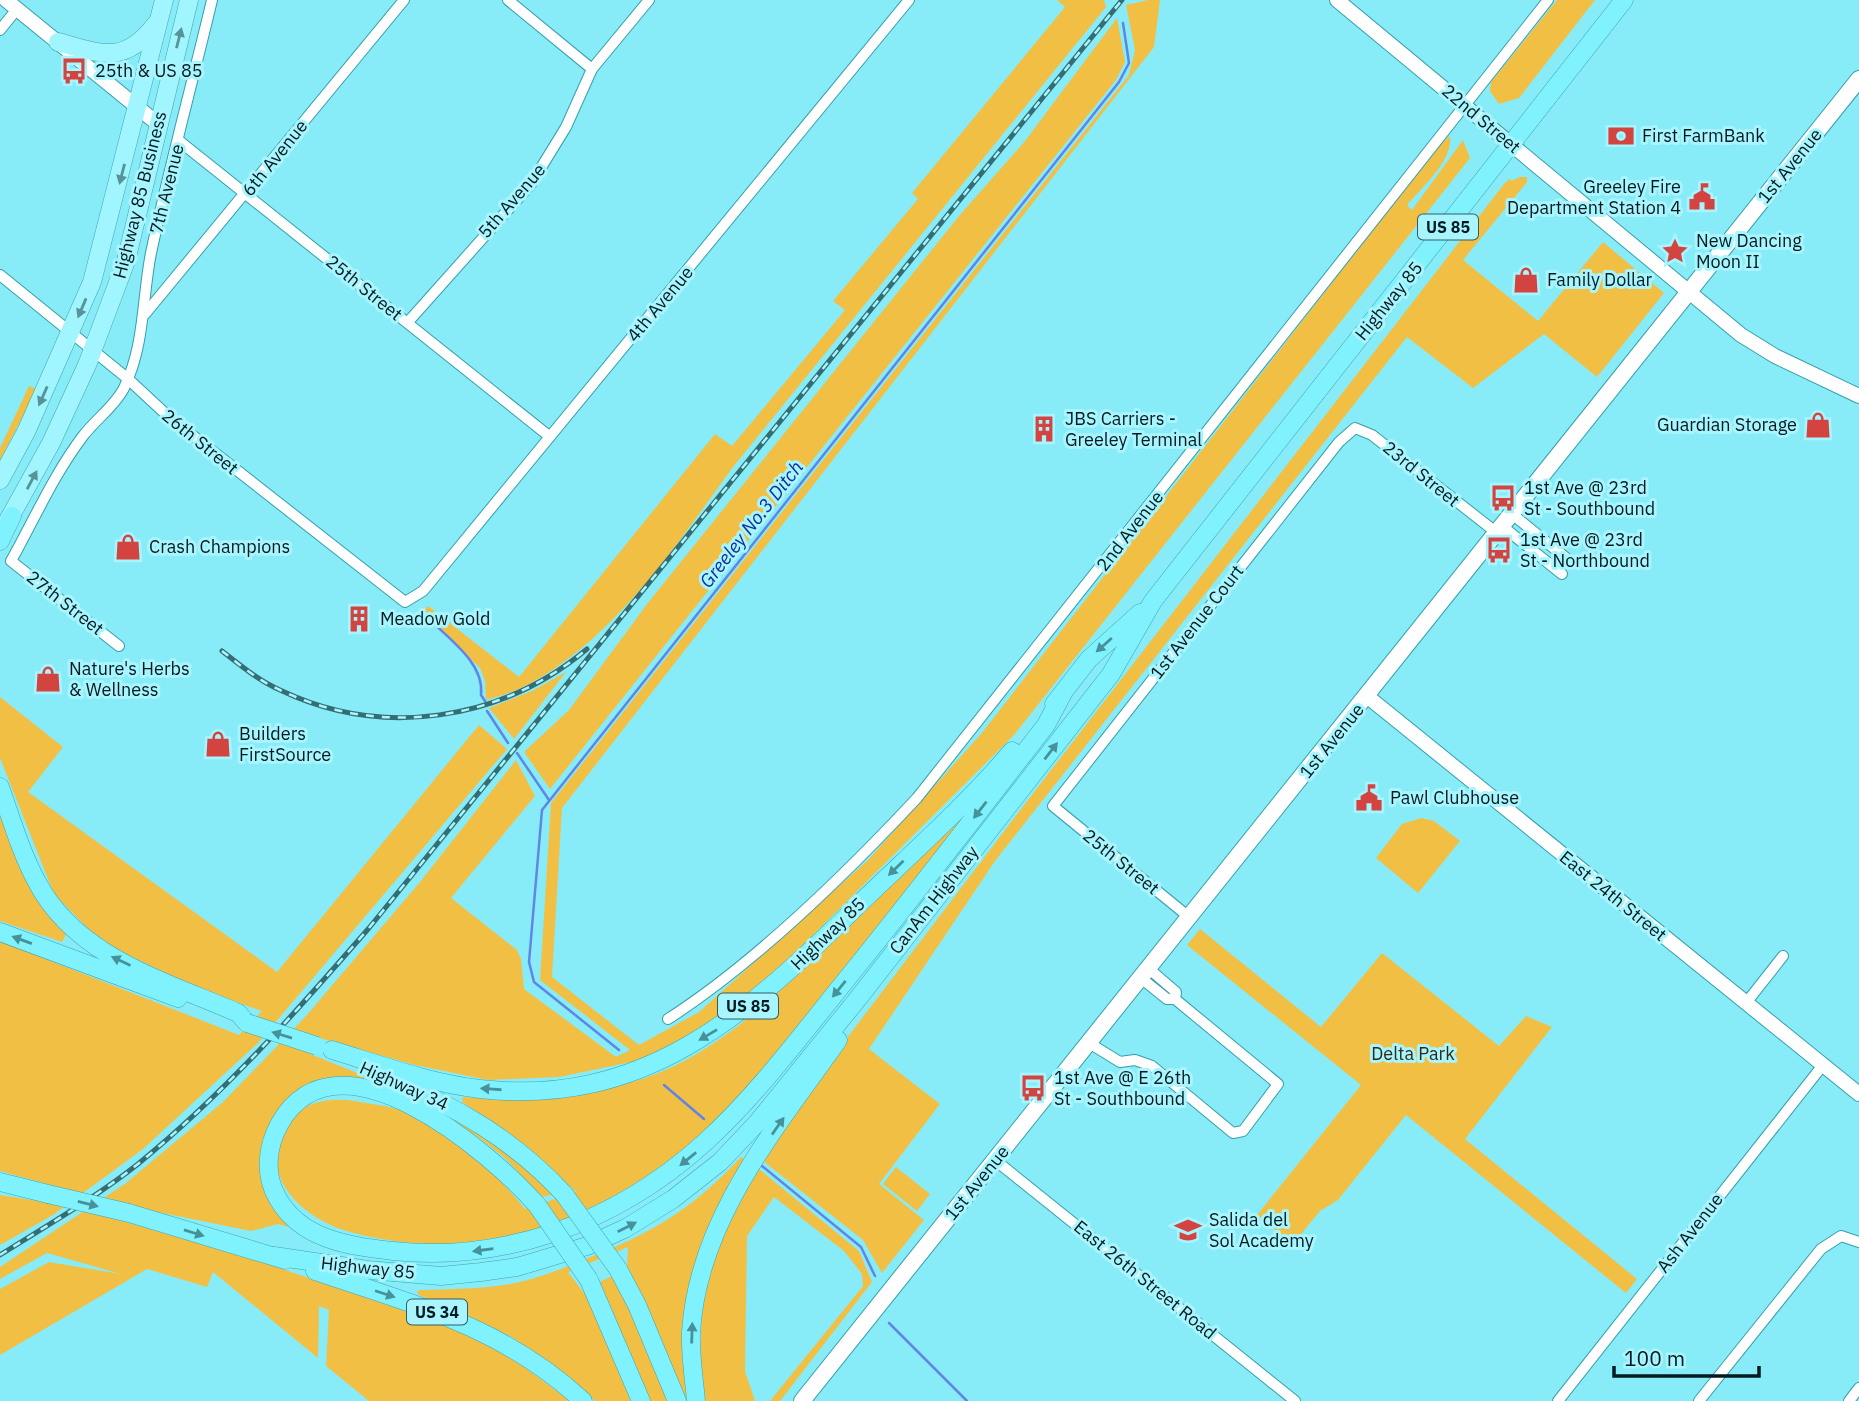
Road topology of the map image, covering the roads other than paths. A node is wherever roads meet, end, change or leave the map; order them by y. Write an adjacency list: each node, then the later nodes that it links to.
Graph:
1 (164, 0): 12 (main road, Highway 85 Business)
2 (189, 0): 19 (main road, Highway 85 Business, one-way to 2)
3 (212, 0): 20 (street, 7th Avenue)
4 (404, 0): 22 (street, 6th Avenue)
5 (508, 0): 15 (street)
6 (649, 0): 15 (street, 5th Avenue)
7 (909, 0): 31 (street, 4th Avenue)
8 (1337, 0): 17 (street, 22nd Street)
9 (1548, 0): 17 (street, 2nd Avenue)
10 (1624, 0): 21 (highway, Highway 85 / US 85)
11 (12, 4): 13 (street); 14 (street)
12 (159, 19): 14 (main road); 18 (main road, Highway 85 Business)
13 (0, 30)
14 (58, 42): 18 (street)
15 (592, 69): 26 (street, 5th Avenue)
16 (1859, 79): 24 (main road, 1st Avenue)
17 (1464, 104): 21 (street, 22nd Street); 54 (street, 2nd Avenue)
18 (138, 107): 19 (street); 27 (main road, Highway 85 Business, one-way to 27)
19 (158, 124): 28 (main road, Highway 85 Business)
20 (178, 140): 22 (street, 25th Street); 25 (street, 7th Avenue)
21 (1513, 145): 24 (street, 22nd Street); 40 (highway, Highway 85 / US 85)
22 (247, 193): 25 (street, 6th Avenue); 26 (street, 25th Street)
23 (0, 275): 27 (street, 26th Street)
24 (1689, 292): 30 (street, 22nd Street); 35 (main road, 1st Avenue)
25 (145, 314): 29 (street, 7th Avenue)
26 (408, 323): 31 (street, 25th Street)
27 (71, 334): 28 (street, 26th Street); 33 (main road, Highway 85 Business, one-way to 33)
28 (93, 351): 29 (street, 26th Street); 34 (main road, Highway 85 Business, one-way to 28)
29 (127, 378): 41 (street, 26th Street); 42 (street, 27th Street)
30 (1859, 396)
31 (549, 436): 41 (street, 4th Avenue)
32 (1342, 438): 35 (street, 23rd Street); 47 (street, 1st Avenue Court)
33 (0, 480)
34 (12, 516): 36 (main road, Highway 85 Business); 37 (highway)
35 (1504, 524): 38 (street); 39 (street); 44 (main road, 1st Avenue)
36 (0, 534)
37 (0, 541)
38 (1571, 562)
39 (1562, 574)
40 (1153, 601): 43 (highway, Highway 85 / US 85, one-way to 43); 46 (highway, Highway 85 / US 85, one-way to 40)
41 (405, 603)
42 (119, 646)
43 (1062, 695): 57 (highway, Highway 85 / US 85, one-way to 57); 68 (highway, one-way to 68, bridge)
44 (1368, 697): 48 (main road, 1st Avenue); 53 (street, East 24th Street)
45 (0, 787): 55 (highway, one-way to 45)
46 (1008, 805): 52 (highway, CanAm Highway / US 85)
47 (1053, 806): 48 (street, 25th Street)
48 (1189, 917): 51 (main road, 1st Avenue)
49 (0, 932): 55 (highway, Highway 34, one-way to 49)
50 (1783, 956): 53 (street)
51 (1144, 973): 56 (main road, 1st Avenue); 56 (street)
52 (860, 996): 65 (highway, Highway 85 / US 85, one-way to 52); 70 (highway, one-way to 52)
53 (1746, 1003): 58 (street, East 24th Street)
54 (668, 1019)
55 (247, 1023): 57 (highway, Highway 34, one-way to 55, bridge)
56 (1089, 1043): 60 (main road, 1st Avenue)
57 (325, 1048): 69 (highway, Highway 34, bridge)
58 (1823, 1065): 59 (street, East 24th Street); 73 (street, Ash Avenue)
59 (1859, 1094)
60 (995, 1160): 71 (main road, 1st Avenue); 72 (street, East 26th Street Road)
61 (0, 1182): 63 (highway, US 34)
62 (0, 1189): 63 (highway)
63 (43, 1193): 65 (highway, US 34, one-way to 65, bridge)
64 (1859, 1242): 74 (street)
65 (274, 1256): 67 (highway, US 34, one-way to 67)
66 (1859, 1388): 75 (street)
67 (583, 1401)
68 (641, 1401)
69 (677, 1401)
70 (696, 1401)
71 (802, 1401)
72 (1295, 1401)
73 (1558, 1401)
74 (1699, 1401)
75 (1849, 1401)

